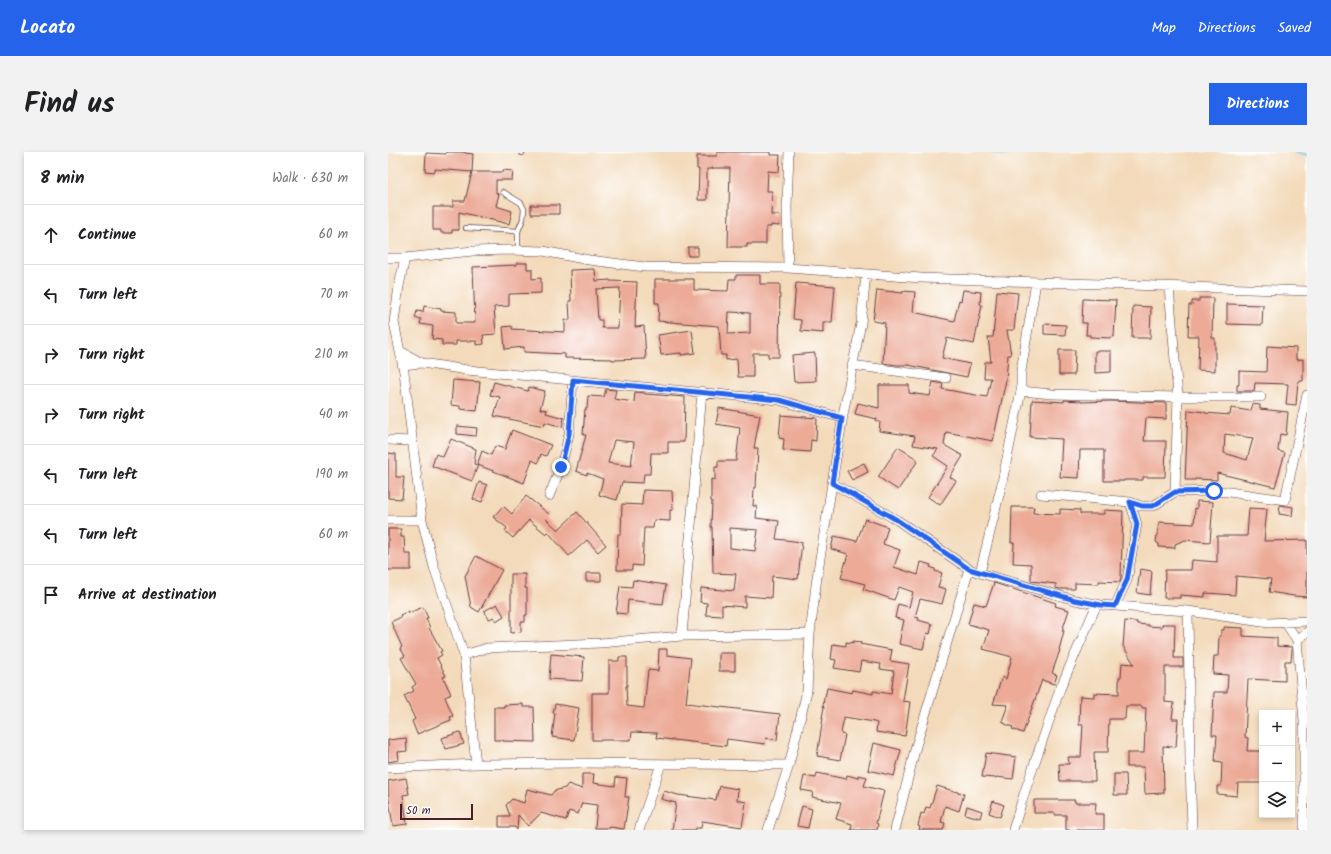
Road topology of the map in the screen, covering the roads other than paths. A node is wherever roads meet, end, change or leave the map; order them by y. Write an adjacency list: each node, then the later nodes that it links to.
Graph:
1 (789, 152): 8 (street)
2 (503, 192): 4 (lane)
3 (466, 228): 4 (lane)
4 (518, 231): 5 (lane)
5 (518, 250): 7 (street); 8 (street)
6 (388, 258): 7 (street)
7 (405, 258): 13 (street)
8 (788, 268): 9 (street)
9 (866, 274): 10 (street); 16 (street)
10 (1036, 282): 11 (street); 20 (street)
11 (1169, 287): 12 (street); 22 (street)
12 (1307, 291)
13 (400, 351): 14 (street); 15 (street)
14 (422, 362): 15 (street); 18 (street)
15 (402, 365): 26 (street)
16 (852, 365): 17 (street); 24 (street)
17 (946, 378)
18 (573, 380): 19 (street); 30 (street)
19 (702, 391): 24 (street); 43 (street)
20 (1021, 391): 22 (street); 35 (street)
21 (1307, 395): 28 (street)
22 (1178, 397): 23 (street); 28 (street)
23 (1261, 397)
24 (842, 418): 27 (street)
25 (388, 440): 26 (street)
26 (412, 441): 33 (street)
27 (832, 483): 34 (street); 42 (street)
28 (1175, 492): 31 (street)
29 (1041, 494): 31 (street)
30 (549, 496)
31 (1130, 502): 37 (street)
32 (388, 520): 33 (street)
33 (422, 520): 45 (street)
34 (969, 569): 35 (street); 52 (street)
35 (980, 573): 36 (street)
36 (1097, 604): 37 (street); 53 (street)
37 (1115, 606): 38 (street)
38 (1188, 611): 40 (street); 54 (street)
39 (1307, 621): 40 (street)
40 (1286, 622): 44 (street)
41 (1307, 632): 44 (street)
42 (810, 634): 43 (street); 48 (street)
43 (682, 636): 45 (street)
44 (1297, 640): 55 (street)
45 (464, 655): 46 (street)
46 (476, 764): 47 (street); 49 (street)
47 (661, 764): 48 (street); 50 (street)
48 (789, 764): 51 (street)
49 (388, 768)
50 (639, 830)
51 (768, 830)
52 (895, 830)
53 (1013, 830)
54 (1192, 830)
55 (1304, 830)

